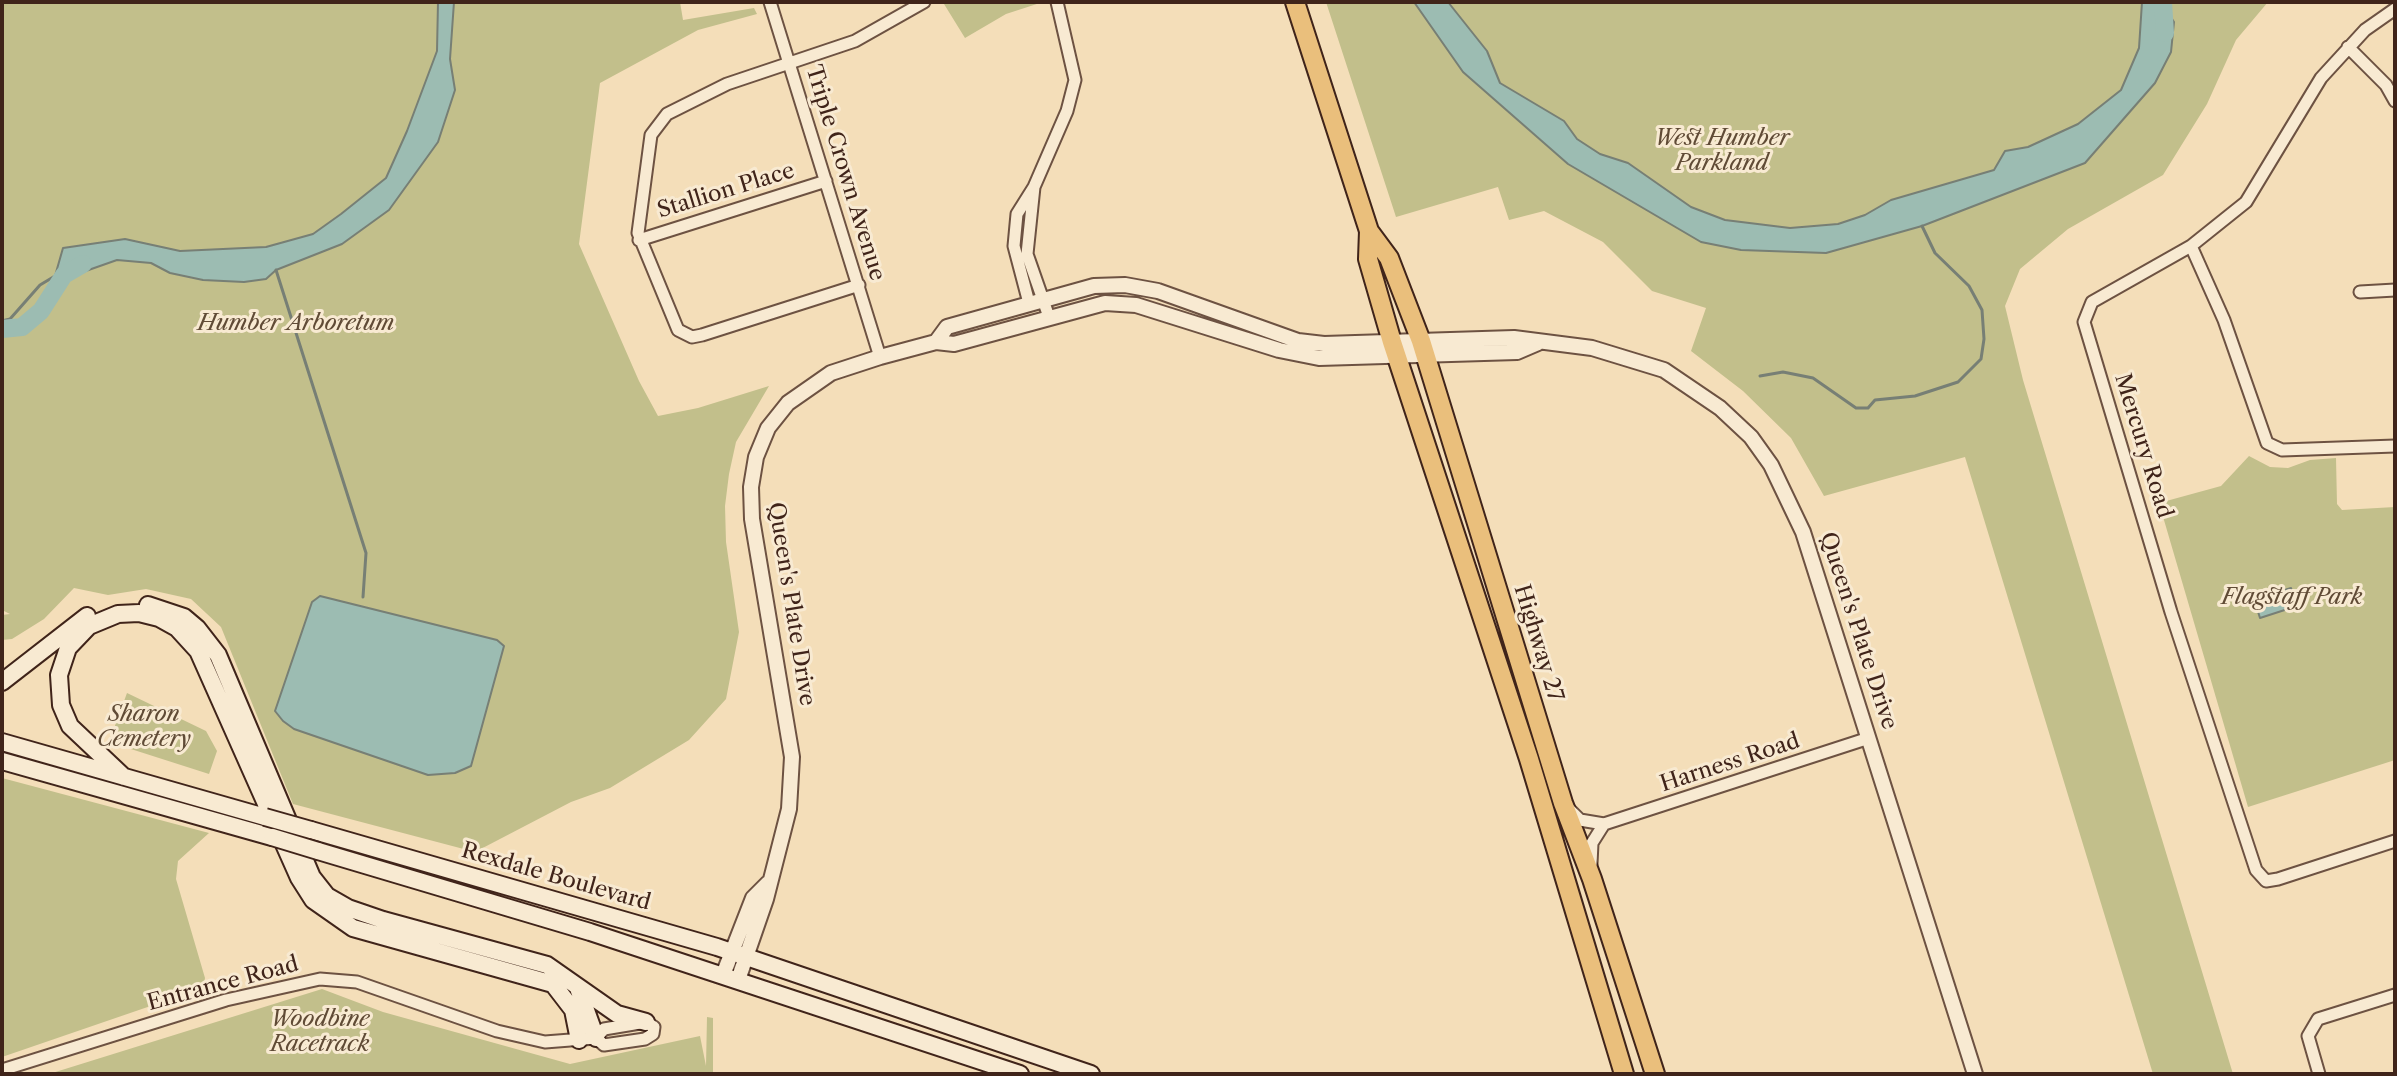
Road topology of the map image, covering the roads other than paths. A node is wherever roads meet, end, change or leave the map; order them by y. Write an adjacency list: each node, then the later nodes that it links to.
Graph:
1 (770, 2): 7 (street, Triple Crown Avenue)
2 (924, 2): 7 (street)
3 (1057, 2): 16 (street)
4 (1295, 2): 10 (main road, Highway 27)
5 (2395, 9): 6 (street, Mercury Road)
6 (2348, 47): 8 (street); 12 (street, Mercury Road)
7 (789, 62): 9 (street, Triple Crown Avenue); 11 (street)
8 (2395, 101)
9 (826, 181): 11 (street, Stallion Place); 13 (street, Triple Crown Avenue)
10 (1369, 231): 21 (main road, Highway 27); 22 (main road, Highway 27)
11 (639, 240): 13 (street)
12 (2191, 246): 24 (street); 33 (street, Mercury Road)
13 (859, 285): 23 (street, Triple Crown Avenue)
14 (2395, 290): 15 (street)
15 (2360, 292)
16 (1036, 301): 17 (street, Queen's Plate Drive); 18 (street); 20 (street, Queen's Plate Drive)
17 (1216, 313): 19 (street); 22 (street, Queen's Plate Drive)
18 (1049, 317): 19 (street, Queen's Plate Drive); 20 (street, Queen's Plate Drive)
19 (1211, 328): 22 (street, Queen's Plate Drive)
20 (936, 342): 23 (street, Queen's Plate Drive)
21 (1423, 349): 22 (street, Queen's Plate Drive); 27 (street, Queen's Plate Drive); 31 (main road, Highway 27)
22 (1394, 350): 46 (main road, Highway 27)
23 (880, 357): 37 (street, Queen's Plate Drive)
24 (2395, 446)
25 (2, 682): 39 (main road)
26 (2, 732): 28 (main road)
27 (1869, 738): 32 (street, Harness Road); 48 (street, Queen's Plate Drive)
28 (9, 744): 30 (main road, Rexdale Boulevard)
29 (2, 761): 36 (main road, Rexdale Boulevard, bridge)
30 (124, 777): 35 (main road, Rexdale Boulevard, bridge); 42 (main road)
31 (1563, 803): 32 (street); 34 (main road, Highway 27)
32 (1604, 824): 34 (street)
33 (2395, 841)
34 (1592, 879): 47 (main road, Highway 27)
35 (562, 900): 36 (main road); 37 (main road, Rexdale Boulevard)
36 (553, 921): 38 (main road, Rexdale Boulevard)
37 (739, 955): 38 (street, Queen's Plate Drive); 45 (main road, Rexdale Boulevard)
38 (730, 978): 44 (main road, Rexdale Boulevard)
39 (578, 986): 41 (main road); 42 (main road)
40 (2395, 995): 49 (street)
41 (646, 1022): 42 (street, Entrance Road)
42 (588, 1039): 43 (street, Entrance Road)
43 (2, 1070)
44 (1020, 1074)
45 (1091, 1074)
46 (1624, 1074)
47 (1655, 1074)
48 (1975, 1074)
49 (2319, 1074)

